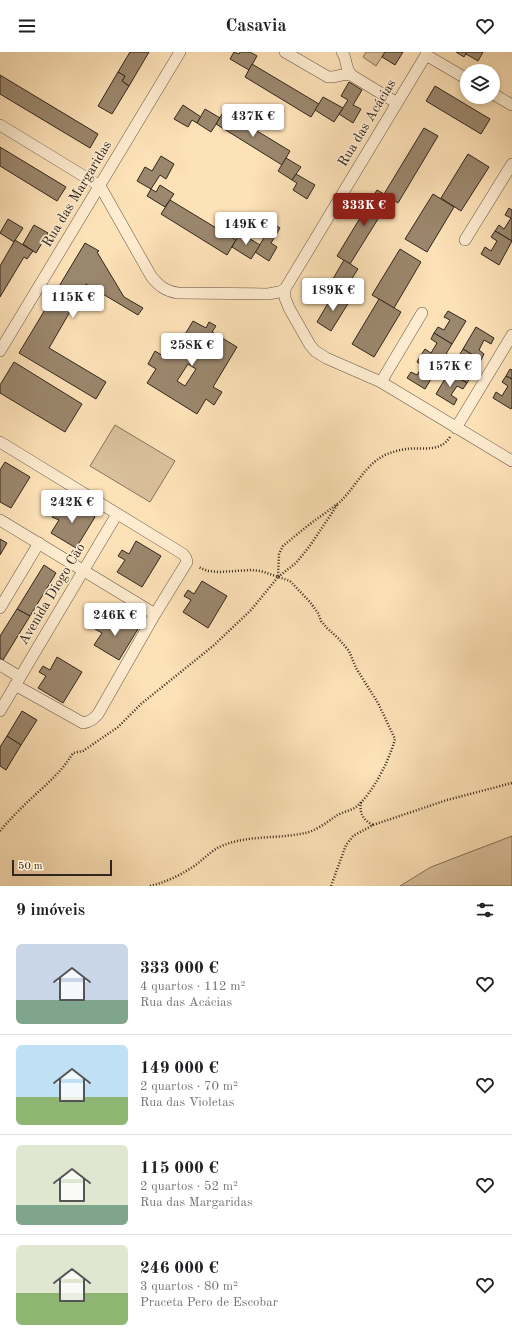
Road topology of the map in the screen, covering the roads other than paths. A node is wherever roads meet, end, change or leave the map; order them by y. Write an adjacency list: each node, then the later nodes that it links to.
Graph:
1 (180, 52): 12 (street, Rua das Margaridas)
2 (285, 52): 5 (street)
3 (342, 52): 5 (street)
4 (426, 53): 6 (street); 8 (street, Rua das Acácias)
5 (351, 75): 8 (street)
6 (460, 75)
7 (500, 98): 9 (street)
8 (397, 103): 14 (street, Rua das Acácias)
9 (512, 106)
10 (0, 125): 12 (street)
11 (512, 164): 13 (street)
12 (100, 186): 14 (street); 17 (street, Rua das Margaridas)
13 (466, 240)
14 (285, 290): 18 (street)
15 (422, 313): 18 (street)
16 (512, 335): 19 (street)
17 (0, 351)
18 (381, 382): 19 (street)
19 (456, 428): 21 (street)
20 (0, 442): 22 (street)
21 (512, 461)
22 (117, 514): 25 (street, Avenida Diogo Cão); 27 (street)
23 (0, 520): 24 (street)
24 (39, 543): 25 (street); 26 (street)
25 (84, 570): 27 (street); 29 (street, Avenida Diogo Cão)
26 (0, 608)
27 (155, 614): 29 (street)
28 (0, 665): 29 (street)
29 (18, 681): 30 (street, Avenida Diogo Cão)
30 (0, 711)

